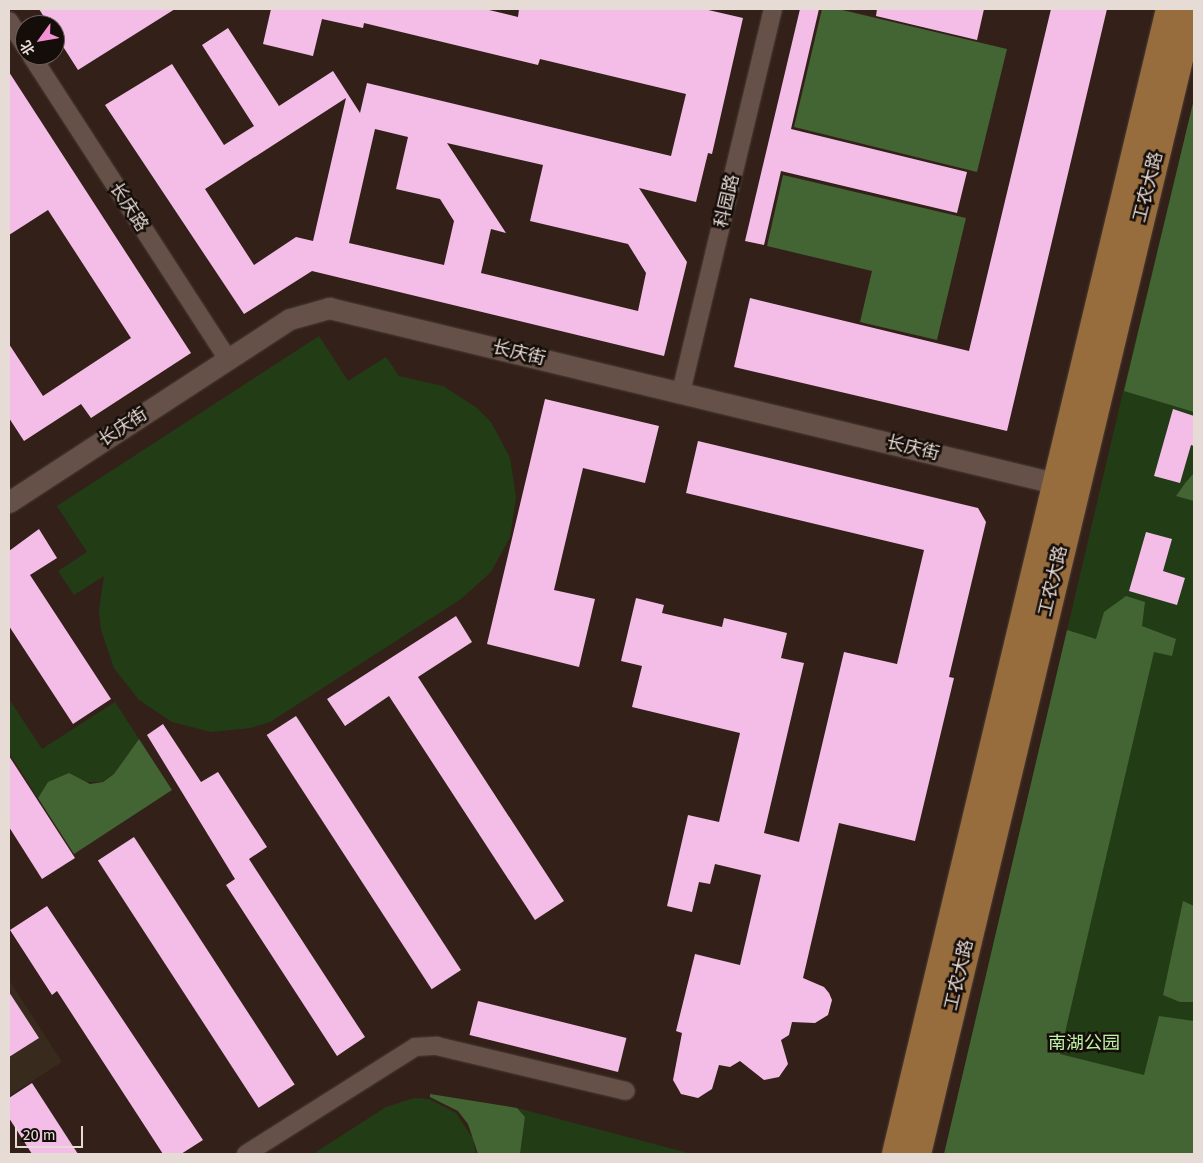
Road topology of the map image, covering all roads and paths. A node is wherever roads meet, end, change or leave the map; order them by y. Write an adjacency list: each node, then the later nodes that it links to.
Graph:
1 (773, 9): 6 (street, 科园路)
2 (1170, 9): 7 (main road, 工农大路)
3 (1191, 9): 7 (main road, 工农大路)
4 (37, 65): 5 (street, 长庆路)
5 (228, 359): 6 (street, 长庆街); 8 (street, 长庆街)
6 (680, 392): 7 (street, 长庆街)
7 (1064, 485): 11 (main road, 工农大路); 12 (main road, 工农大路)
8 (9, 502)
9 (626, 1091): 10 (street)
10 (246, 1154)
11 (896, 1154)
12 (917, 1154)

